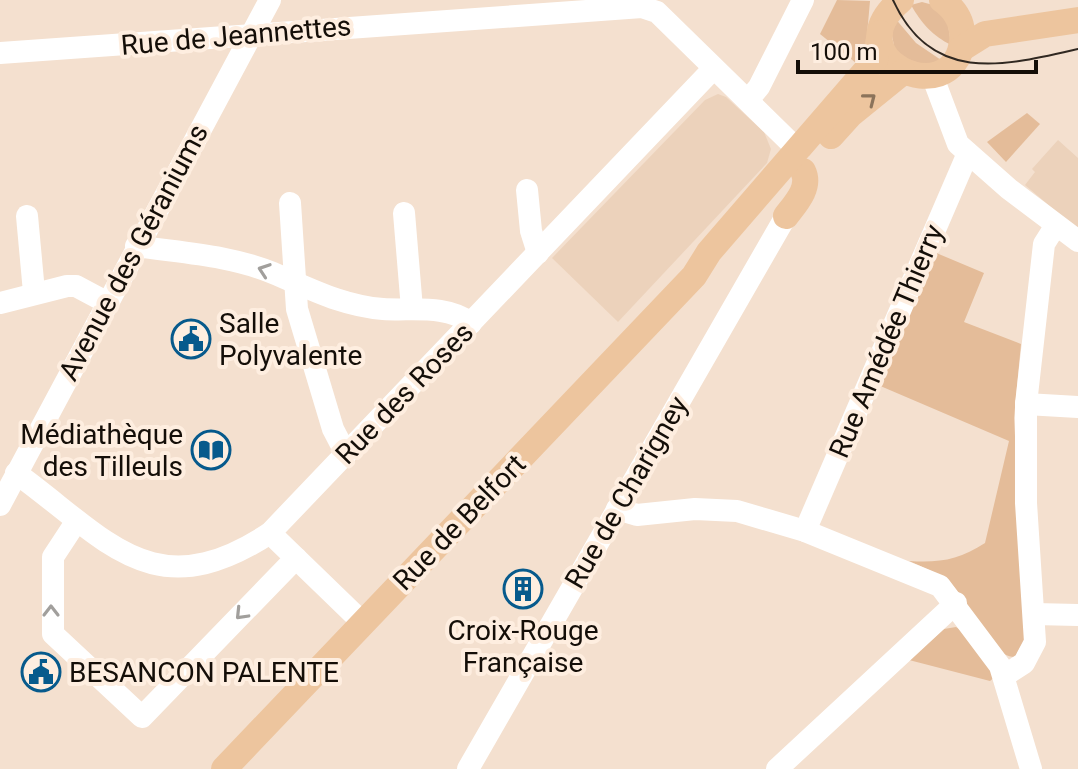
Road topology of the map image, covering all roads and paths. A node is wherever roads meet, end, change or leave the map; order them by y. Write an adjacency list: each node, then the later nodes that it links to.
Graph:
1 (270, 0): 8 (street, Avenue des Géraniums)
2 (803, 0): 14 (street)
3 (901, 0): 6 (main road)
4 (950, 3): 9 (main road)
5 (640, 4): 8 (street, Rue de Jeannettes); 11 (street, Rue de Jeannettes)
6 (880, 18): 12 (main road); 16 (main road, Rue de Belfort)
7 (1078, 20): 9 (main road)
8 (249, 36): 10 (street, Rue de Jeannettes); 24 (street, Avenue des Géraniums)
9 (961, 49): 13 (main road)
10 (0, 53)
11 (713, 69): 14 (street, Rue de Jeannettes); 25 (street, Rue des Roses)
12 (903, 72): 13 (main road); 16 (main road, Rue de Belfort, one-way to 12)
13 (932, 75): 15 (street)
14 (748, 100): 16 (street, Rue de Jeannettes)
15 (968, 153): 22 (street); 40 (street, Rue Amédée Thierry)
16 (801, 161): 19 (main road, Rue de Belfort); 26 (main road, Rue de Belfort)
17 (527, 190): 25 (street)
18 (290, 203): 27 (street)
19 (779, 210): 26 (main road, Rue de Belfort); 38 (street, Rue de Charigney)
20 (404, 213): 31 (street)
21 (27, 216): 28 (street)
22 (1056, 225): 23 (street); 33 (street)
23 (1078, 241)
24 (136, 246): 27 (street, one-way to 24); 29 (street, Avenue des Géraniums)
25 (538, 253): 32 (street, Rue des Roses)
26 (694, 276): 46 (main road, Rue de Belfort)
27 (297, 286): 31 (street); 35 (street)
28 (34, 292): 29 (street); 30 (street)
29 (106, 302): 36 (street, Avenue des Géraniums)
30 (0, 303)
31 (412, 309): 32 (street)
32 (471, 323): 35 (street, Rue des Roses)
33 (1026, 404): 34 (street); 44 (street)
34 (1078, 407)
35 (346, 454): 41 (street, Rue des Roses)
36 (16, 473): 37 (street, Avenue des Géraniums); 39 (street, Rue des Roses)
37 (0, 505)
38 (617, 509): 40 (street); 49 (street, Rue de Charigney)
39 (76, 522): 41 (street, Rue des Roses); 42 (street, one-way to 39)
40 (805, 531): 43 (street)
41 (270, 533): 42 (street)
42 (296, 558): 46 (street)
43 (956, 603): 47 (street); 50 (street)
44 (1034, 614): 45 (street); 47 (street)
45 (1078, 615)
46 (363, 623): 48 (main road, Rue de Belfort)
47 (1004, 676): 51 (street)
48 (224, 769)
49 (468, 769)
50 (777, 769)
51 (1031, 769)

